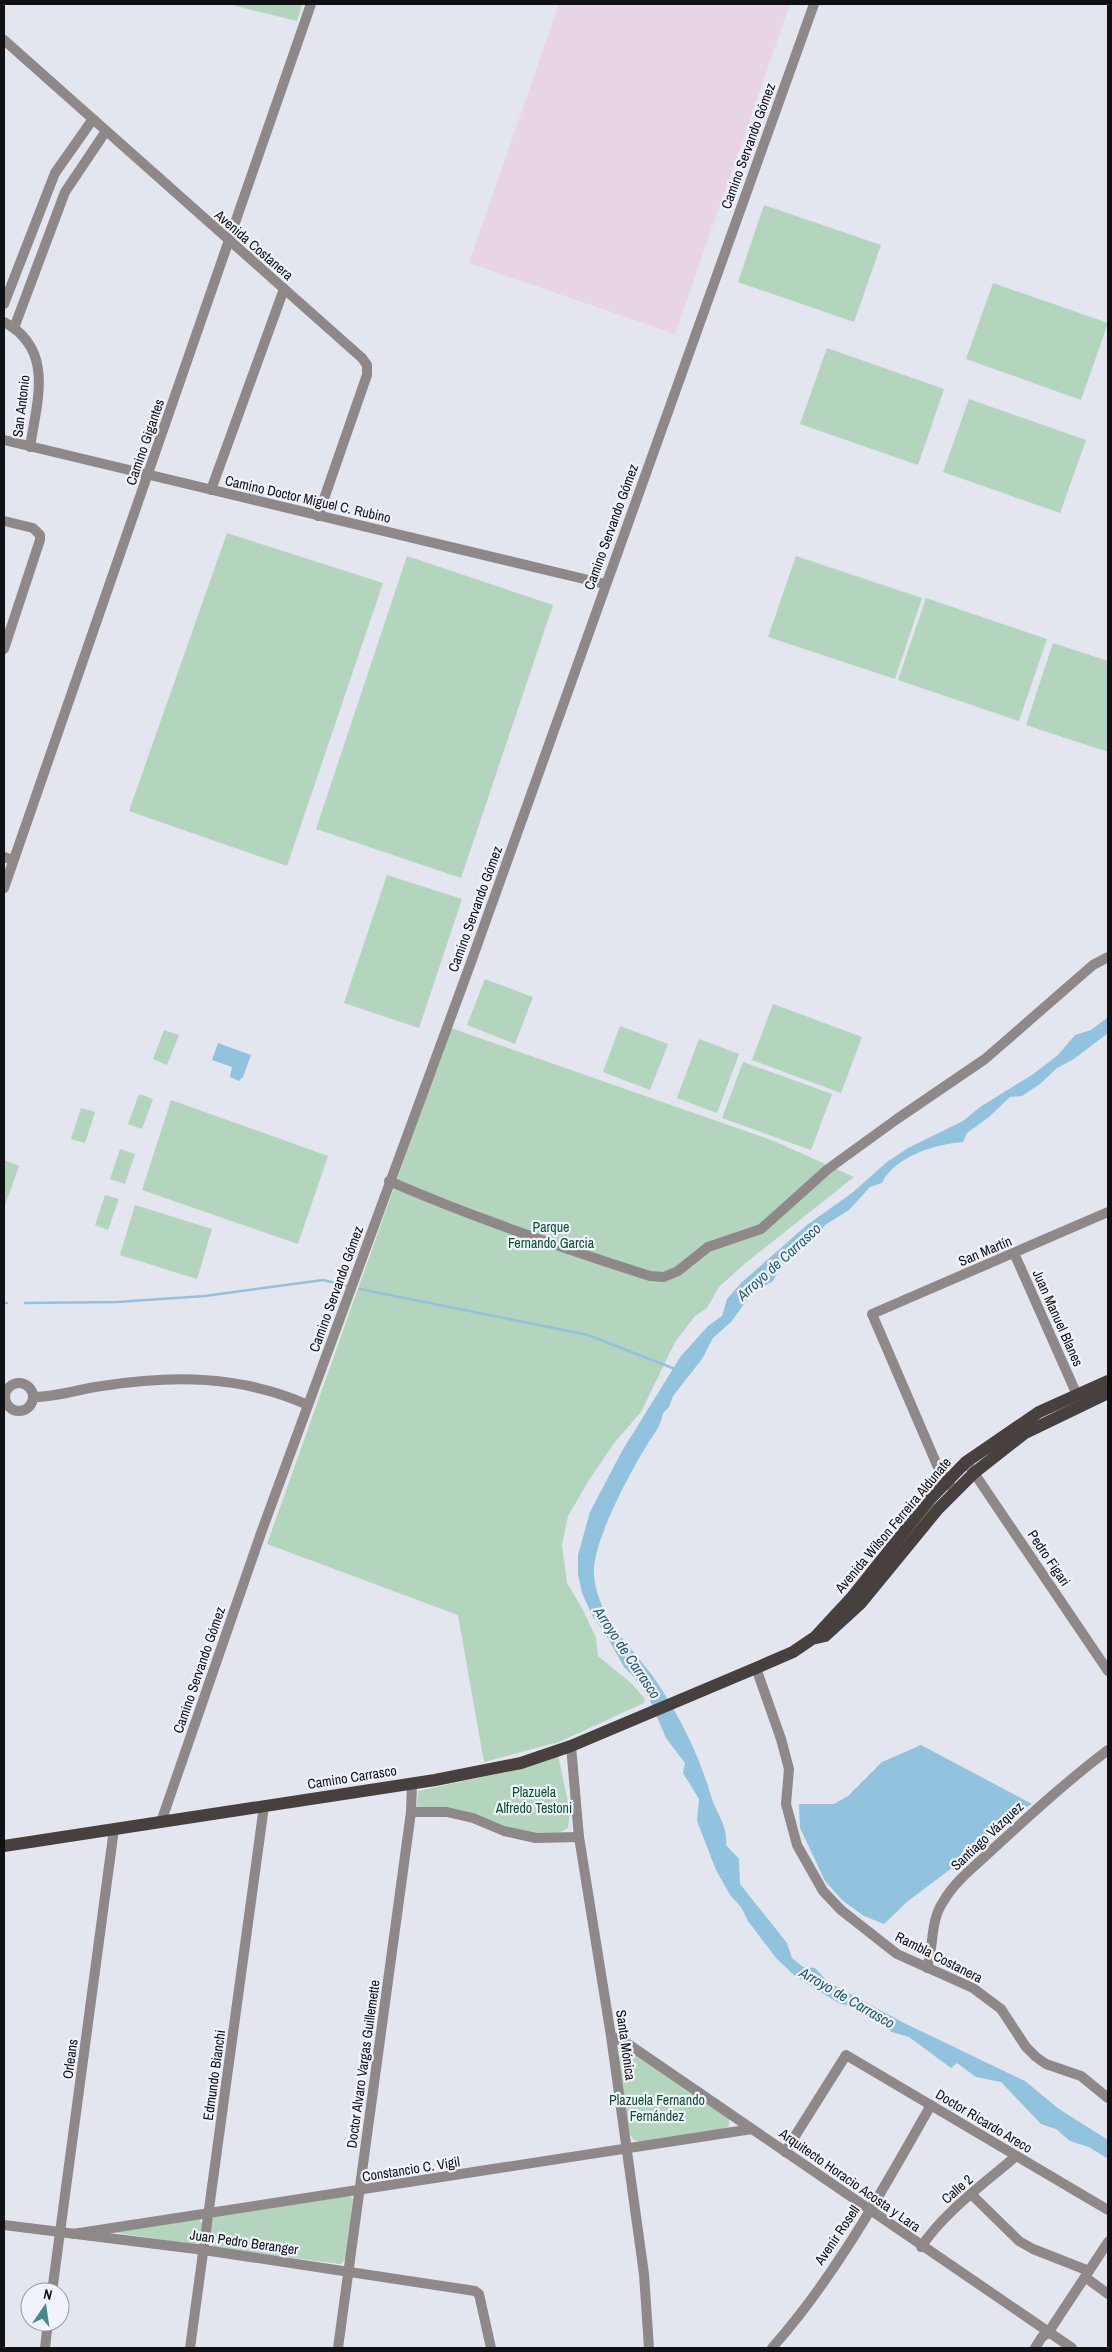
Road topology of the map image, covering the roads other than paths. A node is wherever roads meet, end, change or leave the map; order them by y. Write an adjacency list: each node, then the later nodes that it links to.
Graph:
1 (311, 4): 6 (street, Camino Gigantes)
2 (814, 4): 17 (street, Camino Servando Gómez)
3 (4, 40): 4 (street, Avenida Costanera)
4 (93, 119): 5 (street, Avenida Costanera); 8 (street)
5 (106, 131): 6 (street, Avenida Costanera); 10 (street)
6 (229, 241): 7 (street, Avenida Costanera); 13 (street, Camino Gigantes)
7 (284, 289): 14 (street); 15 (street, Avenida Costanera)
8 (4, 304)
9 (4, 322): 10 (street, San Antonio)
10 (14, 328): 12 (street, San Antonio)
11 (4, 440): 12 (street, Camino Doctor Miguel C. Rubino)
12 (30, 447): 13 (street, Camino Doctor Miguel C. Rubino)
13 (148, 476): 14 (street, Camino Doctor Miguel C. Rubino); 19 (street, Camino Gigantes)
14 (211, 490): 15 (street, Camino Doctor Miguel C. Rubino)
15 (318, 516): 17 (street, Camino Doctor Miguel C. Rubino)
16 (4, 521): 18 (street)
17 (605, 584): 22 (street, Camino Servando Gómez)
18 (4, 649)
19 (8, 864): 20 (street, Camino Gigantes)
20 (4, 888)
21 (1108, 957): 22 (street)
22 (389, 1182): 30 (street, Camino Servando Gómez)
23 (1108, 1212): 24 (street, San Martín)
24 (1014, 1253): 27 (street, Juan Manuel Blanes); 33 (street, San Martín)
25 (1108, 1381): 27 (main road, Avenida Wilson Ferreira Aldunate)
26 (1108, 1393): 32 (main road, Avenida Wilson Ferreira Aldunate)
27 (1077, 1395): 31 (main road, Avenida Wilson Ferreira Aldunate)
28 (34, 1397): 29 (street); 29 (street); 30 (street)
29 (4, 1398)
30 (308, 1405): 42 (street, Camino Servando Gómez)
31 (966, 1462): 32 (street, Pedro Figari); 33 (main road, Avenida Wilson Ferreira Aldunate)
32 (974, 1472): 33 (main road, Avenida Wilson Ferreira Aldunate); 35 (street, Pedro Figari)
33 (951, 1486): 34 (main road, Avenida Wilson Ferreira Aldunate)
34 (756, 1668): 36 (main road, Avenida Wilson Ferreira Aldunate); 46 (street, Rambla Costanera)
35 (1108, 1671)
36 (694, 1695): 37 (main road, Camino Carrasco)
37 (571, 1746): 39 (main road, Camino Carrasco); 44 (street, Santa Mónica)
38 (1108, 1750): 46 (street, Santiago Vázquez)
39 (412, 1784): 40 (main road, Camino Carrasco); 41 (street, Doctor Alvaro Vargas Guillemette)
40 (264, 1806): 42 (main road, Camino Carrasco); 58 (street, Edmundo Bianchi)
41 (411, 1812): 44 (street); 54 (street, Doctor Alvaro Vargas Guillemette)
42 (161, 1822): 43 (main road, Camino Carrasco)
43 (114, 1829): 45 (main road, Camino Carrasco); 60 (street, Orleans)
44 (579, 1837): 47 (street, Santa Mónica)
45 (4, 1846)
46 (927, 1968): 48 (street, Rambla Costanera)
47 (611, 2036): 50 (street, Arquitecto Horacio Acosta y Lara); 51 (street, Santa Mónica)
48 (1108, 2098)
49 (931, 2105): 52 (street, Doctor Ricardo Areco); 53 (street, Doctor Ricardo Areco); 57 (street, Avenir Rosell)
50 (752, 2129): 51 (street, Constancio C. Vigil); 52 (street, Arquitecto Horacio Acosta y Lara)
51 (626, 2149): 54 (street, Constancio C. Vigil); 75 (street, Santa Mónica)
52 (785, 2152): 57 (street, Arquitecto Horacio Acosta y Lara)
53 (1016, 2156): 55 (street, Calle 2); 56 (street, Doctor Ricardo Areco)
54 (360, 2191): 58 (street, Constancio C. Vigil); 65 (street, Doctor Alvaro Vargas Guillemette)
55 (972, 2195): 63 (street, Calle 2); 66 (street)
56 (1108, 2210)
57 (870, 2212): 63 (street, Arquitecto Horacio Acosta y Lara); 76 (street, Avenir Rosell)
58 (209, 2213): 61 (street, Constancio C. Vigil); 64 (street, Edmundo Bianchi)
59 (4, 2225): 60 (street, Juan Pedro Beranger)
60 (61, 2232): 61 (street, Juan Pedro Beranger); 67 (street, Orleans)
61 (73, 2234): 64 (street, Juan Pedro Beranger)
62 (1108, 2242): 66 (street)
63 (922, 2247): 70 (street, Arquitecto Horacio Acosta y Lara)
64 (204, 2250): 65 (street, Juan Pedro Beranger); 72 (street, Edmundo Bianchi)
65 (348, 2272): 73 (street, Doctor Alvaro Vargas Guillemette); 74 (street, Juan Pedro Beranger)
66 (1087, 2274): 68 (street); 70 (street)
67 (54, 2282)
68 (1108, 2294)
69 (47, 2332): 71 (street)
70 (1048, 2333): 77 (street); 78 (street, Arquitecto Horacio Acosta y Lara)
71 (45, 2348)
72 (190, 2348)
73 (338, 2348)
74 (490, 2348)
75 (649, 2348)
76 (772, 2348)
77 (1035, 2348)
78 (1072, 2348)

